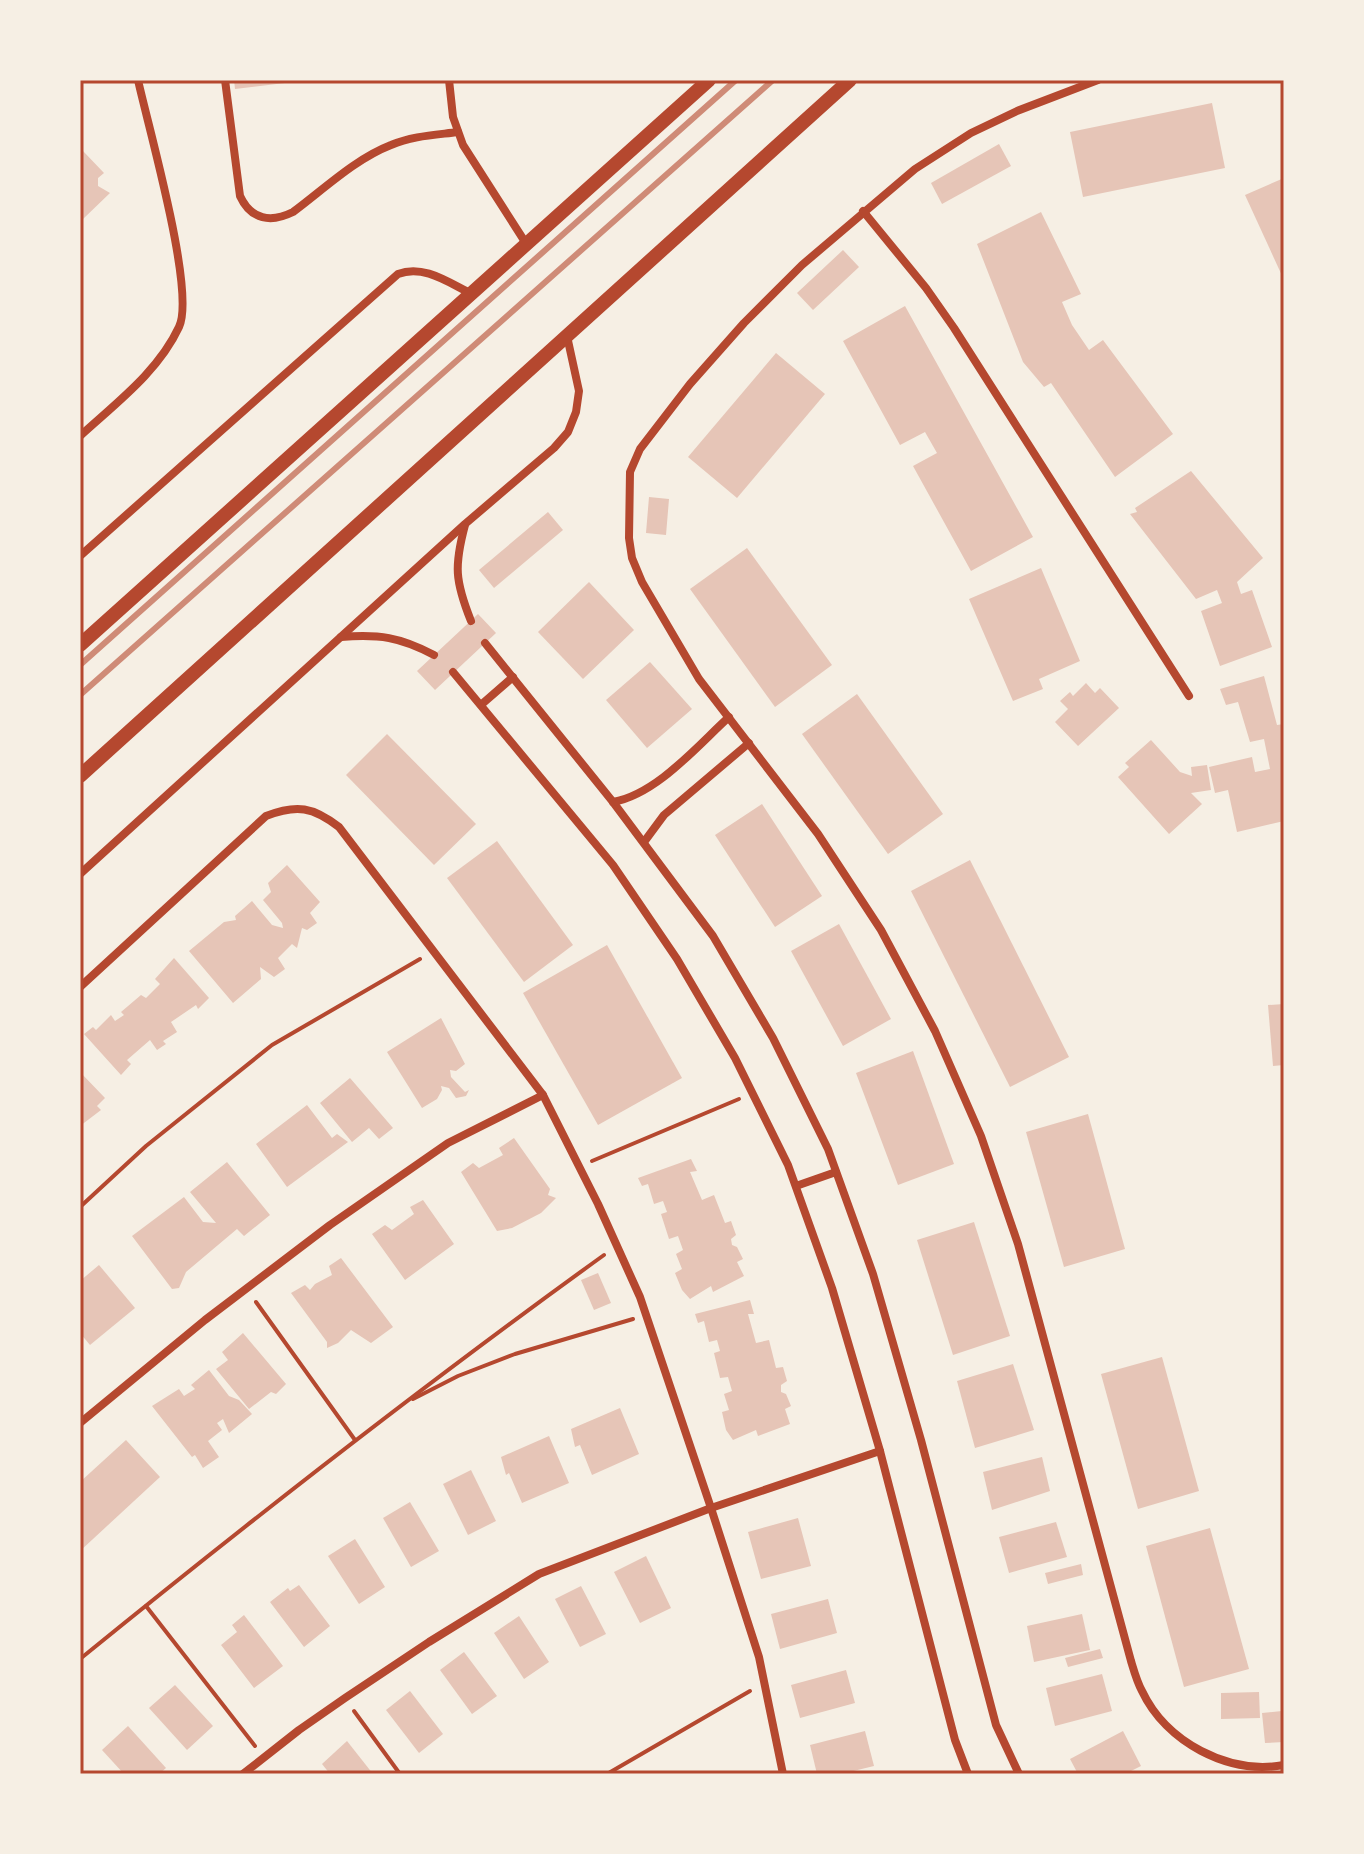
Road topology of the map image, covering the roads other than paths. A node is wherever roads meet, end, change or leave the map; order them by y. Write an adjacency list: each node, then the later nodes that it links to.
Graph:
1 (138, 80): 12 (street)
2 (225, 80): 7 (street)
3 (449, 80): 7 (street)
4 (709, 80): 9 (main road)
5 (850, 80): 11 (main road)
6 (1098, 80): 8 (street)
7 (458, 132): 9 (street)
8 (863, 211): 22 (street); 24 (street)
9 (527, 245): 10 (main road)
10 (473, 295): 14 (street); 18 (main road)
11 (567, 336): 13 (street); 26 (main road)
12 (80, 436)
13 (465, 524): 15 (street); 16 (street)
14 (80, 556)
15 (471, 621)
16 (340, 637): 19 (street); 29 (street)
17 (485, 643): 21 (street)
18 (80, 645)
19 (434, 655)
20 (453, 672): 23 (street)
21 (513, 677): 23 (street); 27 (street)
22 (1189, 696)
23 (482, 704): 33 (street)
24 (729, 717): 25 (street); 27 (street)
25 (749, 743): 28 (street); 37 (street)
26 (80, 776)
27 (613, 802): 28 (street)
28 (644, 842): 32 (street)
29 (80, 874)
30 (80, 987): 31 (street)
31 (543, 1095): 34 (street); 36 (street)
32 (836, 1172): 33 (street); 41 (street)
33 (796, 1186): 35 (street)
34 (80, 1423)
35 (880, 1451): 36 (street); 40 (street)
36 (711, 1508): 38 (street); 39 (street)
37 (1284, 1765)
38 (243, 1774)
39 (783, 1774)
40 (968, 1774)
41 (1019, 1774)

